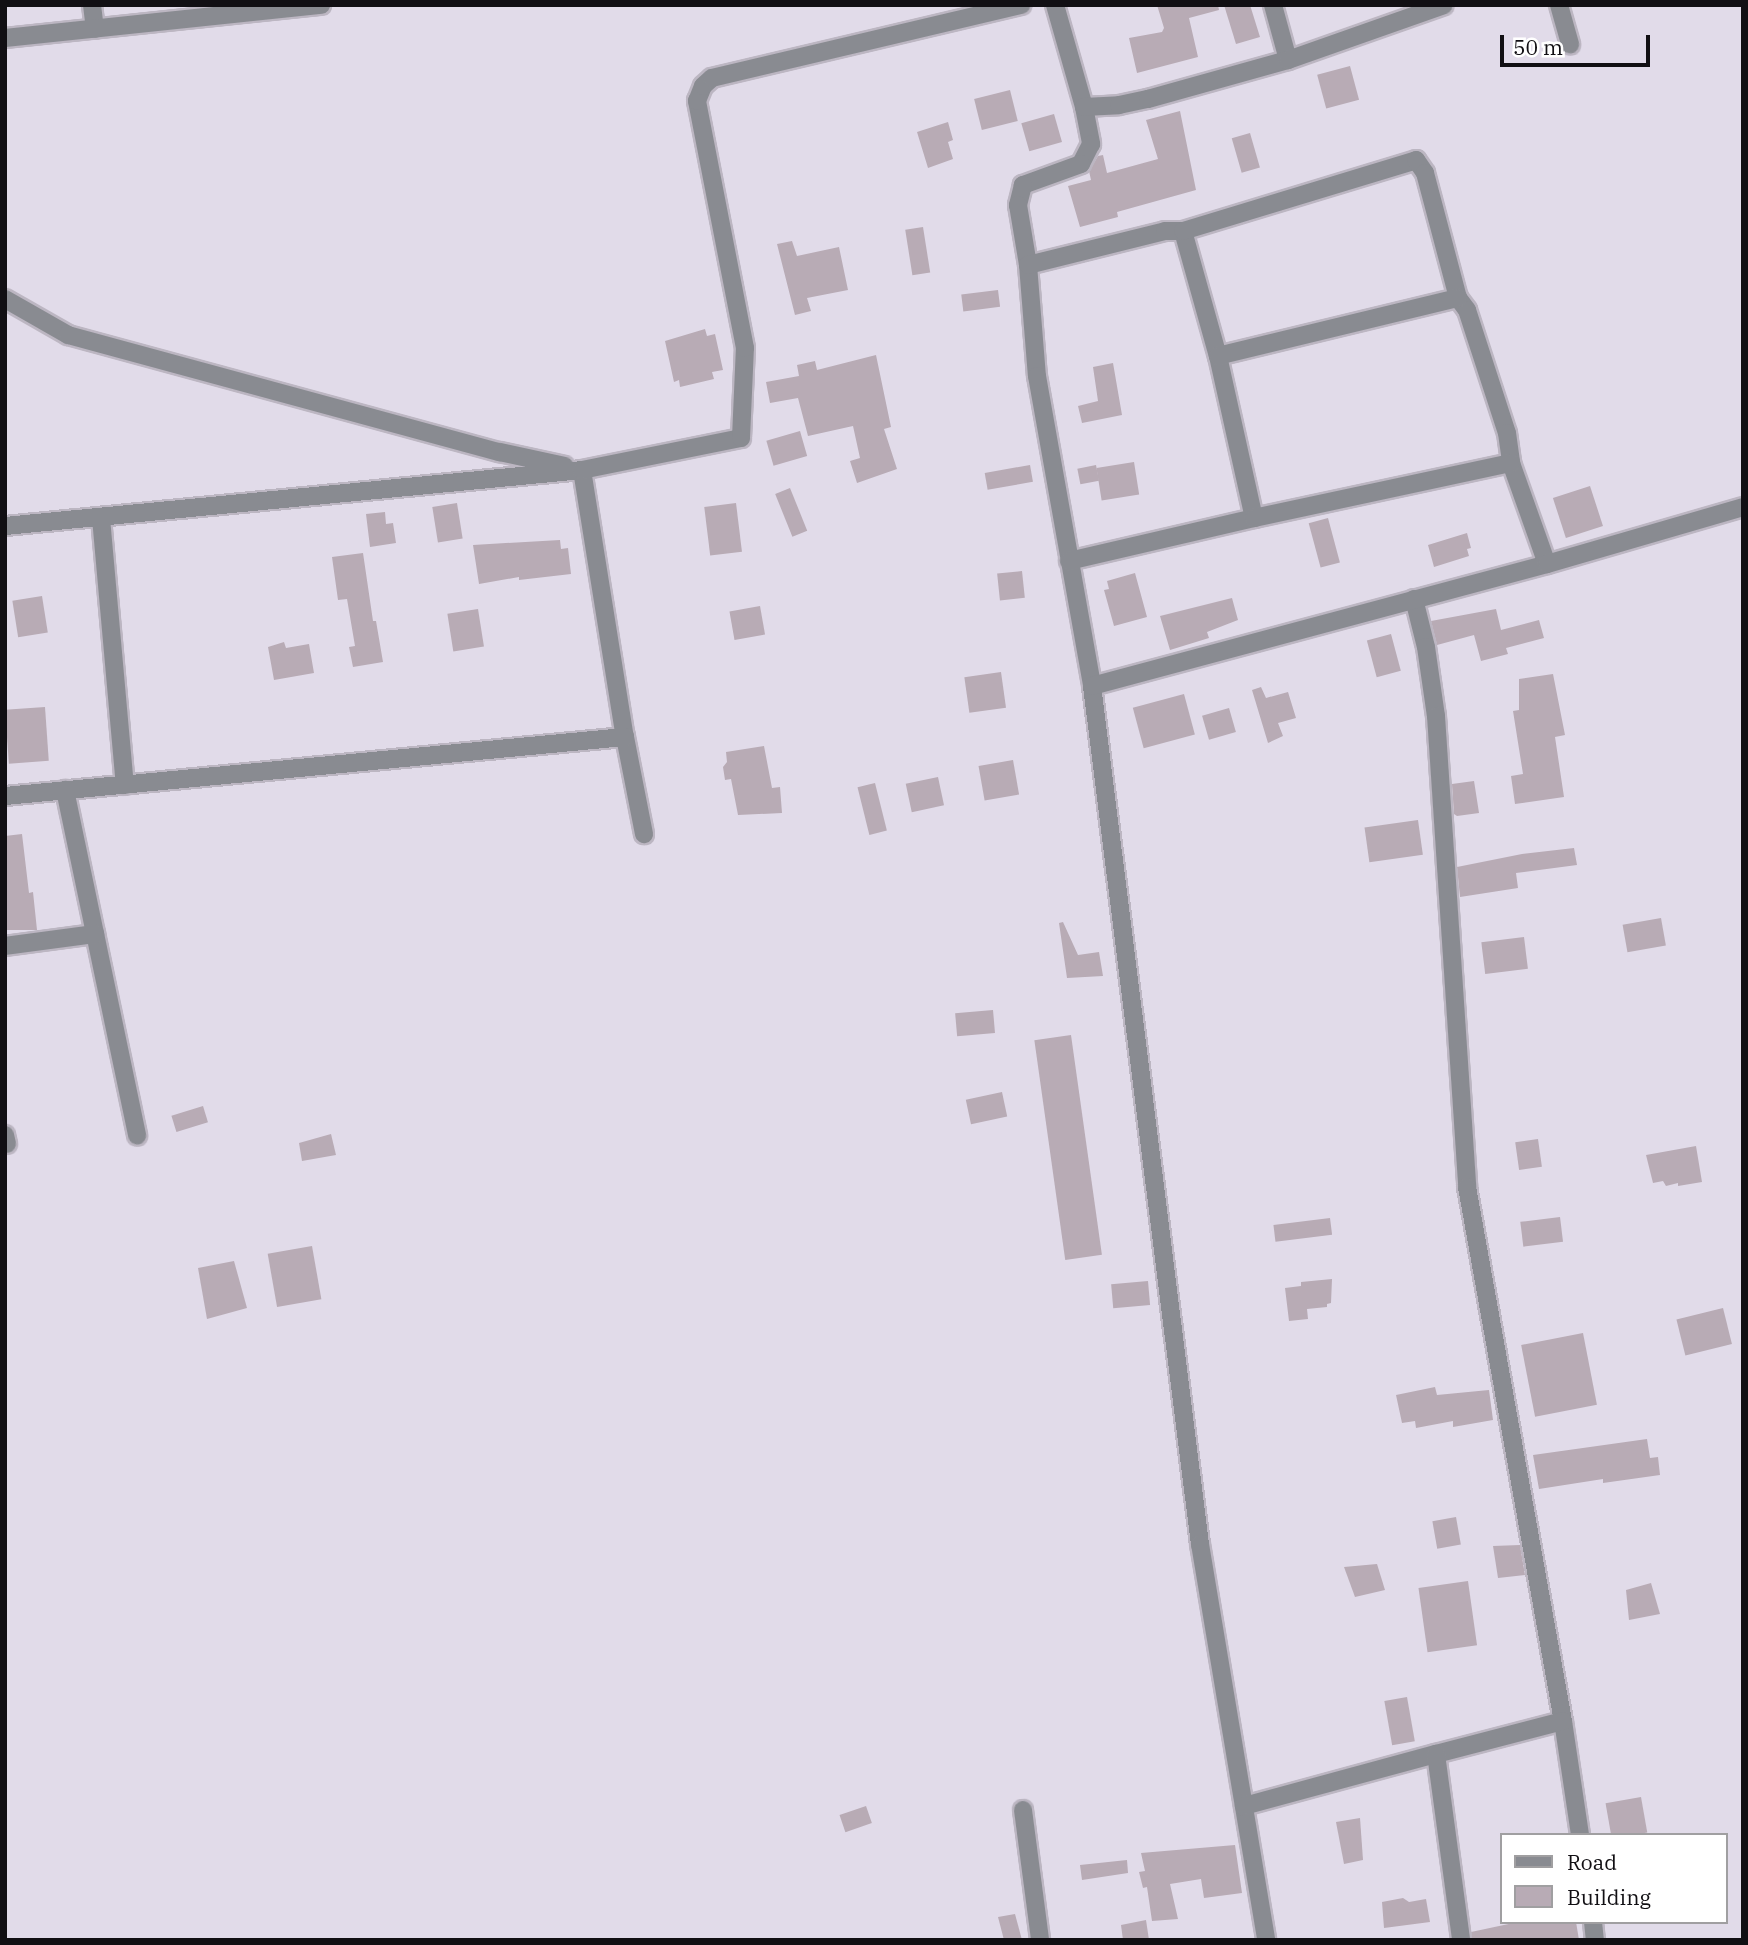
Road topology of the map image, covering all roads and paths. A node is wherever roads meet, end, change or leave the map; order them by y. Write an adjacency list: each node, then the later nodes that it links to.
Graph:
1 (92, 5): 9 (street)
2 (321, 5): 8 (street)
3 (1021, 5): 20 (street)
4 (1055, 5): 13 (street)
5 (1273, 5): 12 (street)
6 (1444, 5): 12 (street)
7 (1559, 5): 11 (street)
8 (238, 10): 9 (street)
9 (95, 29): 10 (street)
10 (5, 38)
11 (1570, 44)
12 (1288, 60): 13 (street)
13 (1084, 107): 15 (street)
14 (1183, 231): 15 (street); 16 (street); 18 (street)
15 (1028, 265): 25 (street)
16 (1458, 298): 18 (street); 19 (street)
17 (5, 299): 20 (street)
18 (1217, 356): 22 (street)
19 (1511, 463): 22 (street); 26 (street)
20 (582, 470): 23 (street); 29 (street)
21 (1743, 507): 26 (street)
22 (1254, 517): 25 (street)
23 (101, 518): 24 (street); 30 (street)
24 (5, 526)
25 (1069, 561): 28 (street)
26 (1547, 564): 27 (street)
27 (1414, 599): 28 (street); 37 (street)
28 (1091, 686): 39 (street)
29 (625, 737): 30 (street); 33 (street)
30 (125, 785): 31 (street)
31 (65, 790): 32 (street); 34 (street)
32 (5, 796)
33 (645, 834)
34 (95, 934): 35 (street); 36 (street)
35 (5, 946)
36 (137, 1136)
37 (1563, 1721): 38 (street); 41 (street)
38 (1436, 1754): 39 (street); 44 (street)
39 (1244, 1806): 43 (street)
40 (1023, 1811): 42 (street)
41 (1580, 1833)
42 (1040, 1940)
43 (1266, 1940)
44 (1461, 1940)

